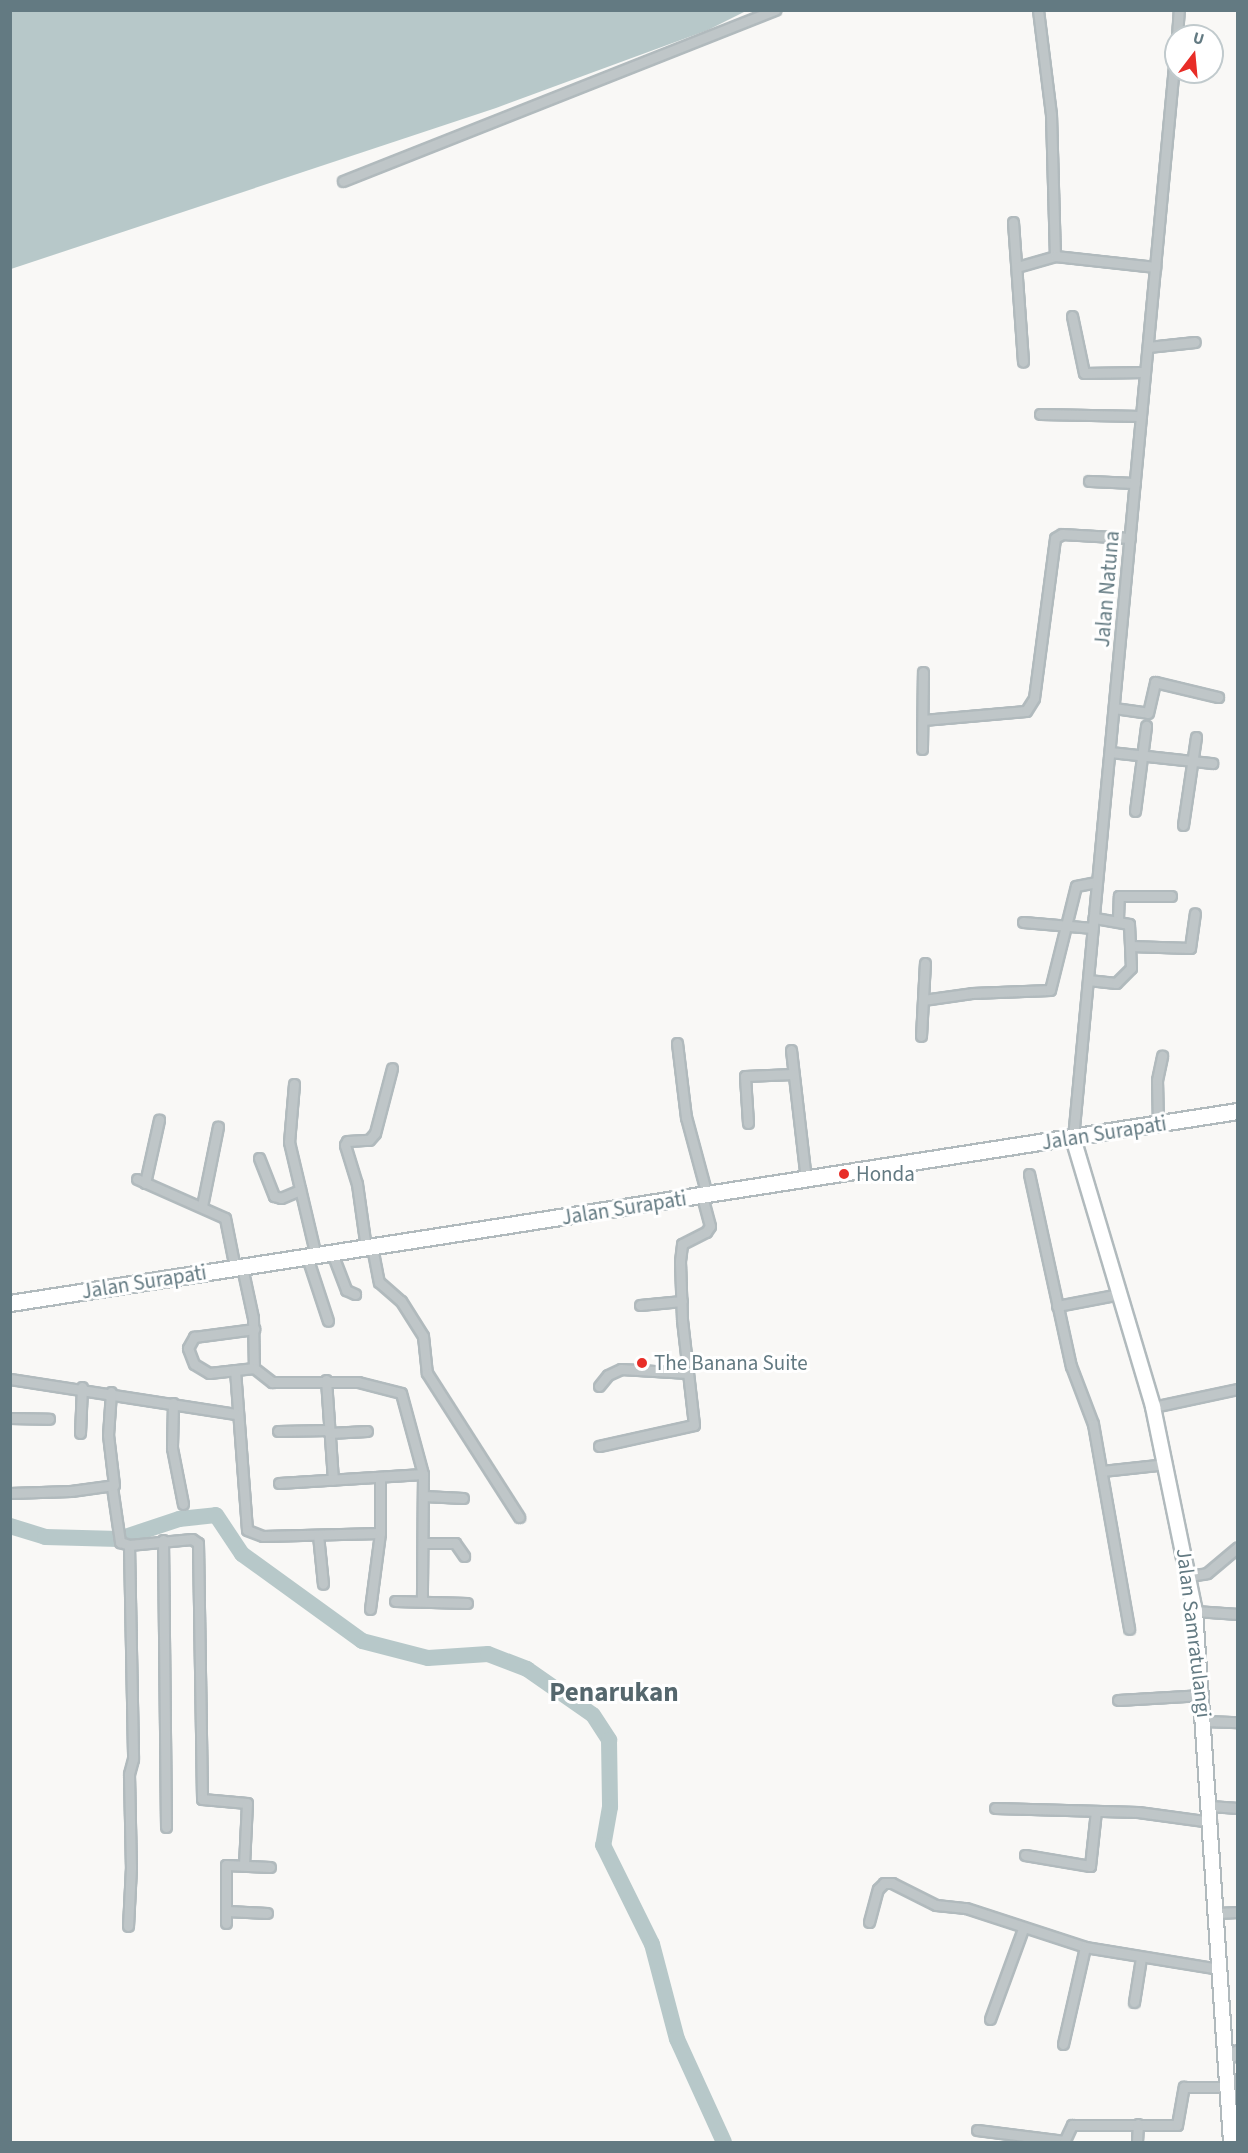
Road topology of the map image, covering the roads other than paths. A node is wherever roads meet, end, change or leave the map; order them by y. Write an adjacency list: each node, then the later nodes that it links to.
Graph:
1 (775, 10): 4 (street)
2 (1038, 10): 6 (street)
3 (1172, 84): 8 (street, Jalan Natuna)
4 (343, 181)
5 (1013, 222): 7 (street)
6 (1055, 256): 7 (street); 8 (street)
7 (1017, 267): 12 (street)
8 (1155, 267): 11 (street, Jalan Natuna)
9 (1072, 316): 13 (street)
10 (1195, 342): 11 (street)
11 (1148, 347): 13 (street, Jalan Natuna)
12 (1023, 362)
13 (1145, 372): 15 (street, Jalan Natuna)
14 (1040, 414): 15 (street)
15 (1141, 416): 17 (street, Jalan Natuna)
16 (1089, 481): 17 (street)
17 (1135, 483): 18 (street, Jalan Natuna)
18 (1130, 538): 21 (street, Jalan Natuna); 22 (street)
19 (923, 672): 22 (street)
20 (1218, 697): 21 (street)
21 (1114, 708): 26 (street, Jalan Natuna)
22 (923, 720): 25 (street)
23 (1146, 726): 27 (street)
24 (1196, 737): 28 (street)
25 (922, 749)
26 (1110, 752): 27 (street); 32 (street, Jalan Natuna)
27 (1142, 758): 28 (street); 30 (street)
28 (1192, 762): 29 (street); 31 (street)
29 (1212, 763)
30 (1135, 811)
31 (1183, 825)
32 (1097, 882): 37 (street, Jalan Natuna); 38 (street)
33 (1171, 896): 35 (street)
34 (1195, 913): 39 (street)
35 (1118, 920): 37 (street); 39 (street)
36 (1023, 921): 38 (street)
37 (1094, 923): 38 (street); 41 (street, Jalan Natuna)
38 (1065, 924): 42 (street)
39 (1130, 945): 41 (street)
40 (925, 963): 42 (street)
41 (1088, 980): 55 (street, Jalan Natuna)
42 (923, 1000): 43 (street)
43 (921, 1036)
44 (677, 1043): 60 (street)
45 (790, 1050): 48 (street)
46 (1162, 1056): 53 (street)
47 (392, 1068): 62 (street)
48 (794, 1074): 52 (street); 58 (street)
49 (294, 1084): 59 (street)
50 (1238, 1112): 53 (highway, Jalan Surapati)
51 (159, 1120): 61 (street)
52 (748, 1123)
53 (1158, 1124): 55 (highway, Jalan Surapati)
54 (218, 1127): 61 (street)
55 (1073, 1138): 58 (highway, Jalan Surapati); 67 (main road, Jalan Samratulangi)
56 (259, 1158): 59 (street)
57 (1029, 1174): 71 (street)
58 (806, 1180): 60 (highway, Jalan Surapati)
59 (300, 1190): 64 (street)
60 (704, 1195): 62 (highway, Jalan Surapati); 68 (street)
61 (202, 1206): 65 (street)
62 (369, 1247): 63 (highway, Jalan Surapati); 104 (street)
63 (332, 1253): 64 (highway, Jalan Surapati); 66 (street)
64 (311, 1256): 65 (highway, Jalan Surapati); 72 (street)
65 (238, 1268): 69 (highway, Jalan Surapati); 73 (street)
66 (355, 1294)
67 (1120, 1294): 71 (street); 84 (main road, Jalan Samratulangi)
68 (682, 1301): 70 (street); 76 (street)
69 (10, 1303)
70 (640, 1305)
71 (1057, 1306): 94 (street)
72 (328, 1321)
73 (254, 1329): 74 (street); 75 (street)
74 (254, 1368): 75 (street); 78 (street)
75 (235, 1370): 85 (street)
76 (688, 1373): 79 (street); 92 (street)
77 (10, 1379): 80 (street)
78 (326, 1380): 89 (street); 95 (street)
79 (599, 1386)
80 (82, 1387): 82 (street); 91 (street)
81 (1238, 1389): 84 (street)
82 (111, 1392): 83 (street); 99 (street)
83 (173, 1402): 85 (street); 103 (street)
84 (1153, 1407): 93 (main road, Jalan Samratulangi)
85 (237, 1414): 106 (street)
86 (10, 1418): 87 (street)
87 (49, 1419)
88 (278, 1431): 89 (street)
89 (329, 1431): 90 (street); 97 (street)
90 (367, 1431)
91 (80, 1432)
92 (599, 1446)
93 (1167, 1464): 94 (street); 112 (main road, Jalan Samratulangi)
94 (1102, 1471): 120 (street)
95 (423, 1474): 96 (street); 101 (street)
96 (380, 1478): 97 (street); 105 (street)
97 (333, 1480): 98 (street)
98 (279, 1484)
99 (112, 1487): 100 (street); 109 (street)
100 (10, 1493)
101 (424, 1496): 102 (street); 108 (street)
102 (463, 1498)
103 (183, 1503)
104 (519, 1517)
105 (380, 1533): 106 (street); 117 (street)
106 (318, 1535): 113 (street)
107 (163, 1540): 109 (street); 130 (street); 132 (street)
108 (423, 1543): 111 (street); 115 (street)
109 (124, 1544): 140 (street)
110 (1238, 1547): 112 (street)
111 (464, 1556)
112 (1189, 1576): 118 (main road, Jalan Samratulangi)
113 (323, 1584)
114 (394, 1601): 115 (street)
115 (422, 1601): 116 (street)
116 (467, 1603)
117 (370, 1609)
118 (1195, 1611): 119 (street); 121 (main road, Jalan Samratulangi)
119 (1238, 1614)
120 (1129, 1629)
121 (1203, 1695): 122 (street); 123 (main road, Jalan Samratulangi)
122 (1118, 1700)
123 (1205, 1721): 124 (street); 125 (main road, Jalan Samratulangi)
124 (1238, 1722)
125 (1210, 1806): 127 (street); 129 (main road, Jalan Samratulangi)
126 (995, 1808): 128 (street)
127 (1238, 1808)
128 (1096, 1811): 129 (street); 131 (street)
129 (1211, 1822): 137 (main road, Jalan Samratulangi)
130 (166, 1827)
131 (1025, 1855)
132 (244, 1865): 133 (street); 134 (street)
133 (270, 1868)
134 (227, 1911): 136 (street); 139 (street)
135 (1238, 1912): 137 (street)
136 (267, 1913)
137 (1217, 1913): 144 (main road, Jalan Samratulangi)
138 (869, 1922): 141 (street)
139 (226, 1923)
140 (128, 1926)
141 (1023, 1929): 142 (street); 146 (street)
142 (1085, 1947): 143 (street); 147 (street)
143 (1141, 1958): 144 (street); 145 (street)
144 (1220, 1969): 148 (main road, Jalan Samratulangi)
145 (1134, 2002)
146 (990, 2019)
147 (1063, 2044)
148 (1232, 2061): 149 (main road, Jalan Samratulangi)
149 (1227, 2087): 150 (street); 154 (main road, Jalan Samratulangi)
150 (1138, 2124): 152 (street); 153 (street)
151 (977, 2130): 152 (street)
152 (1064, 2142)
153 (1137, 2142)
154 (1231, 2142)

